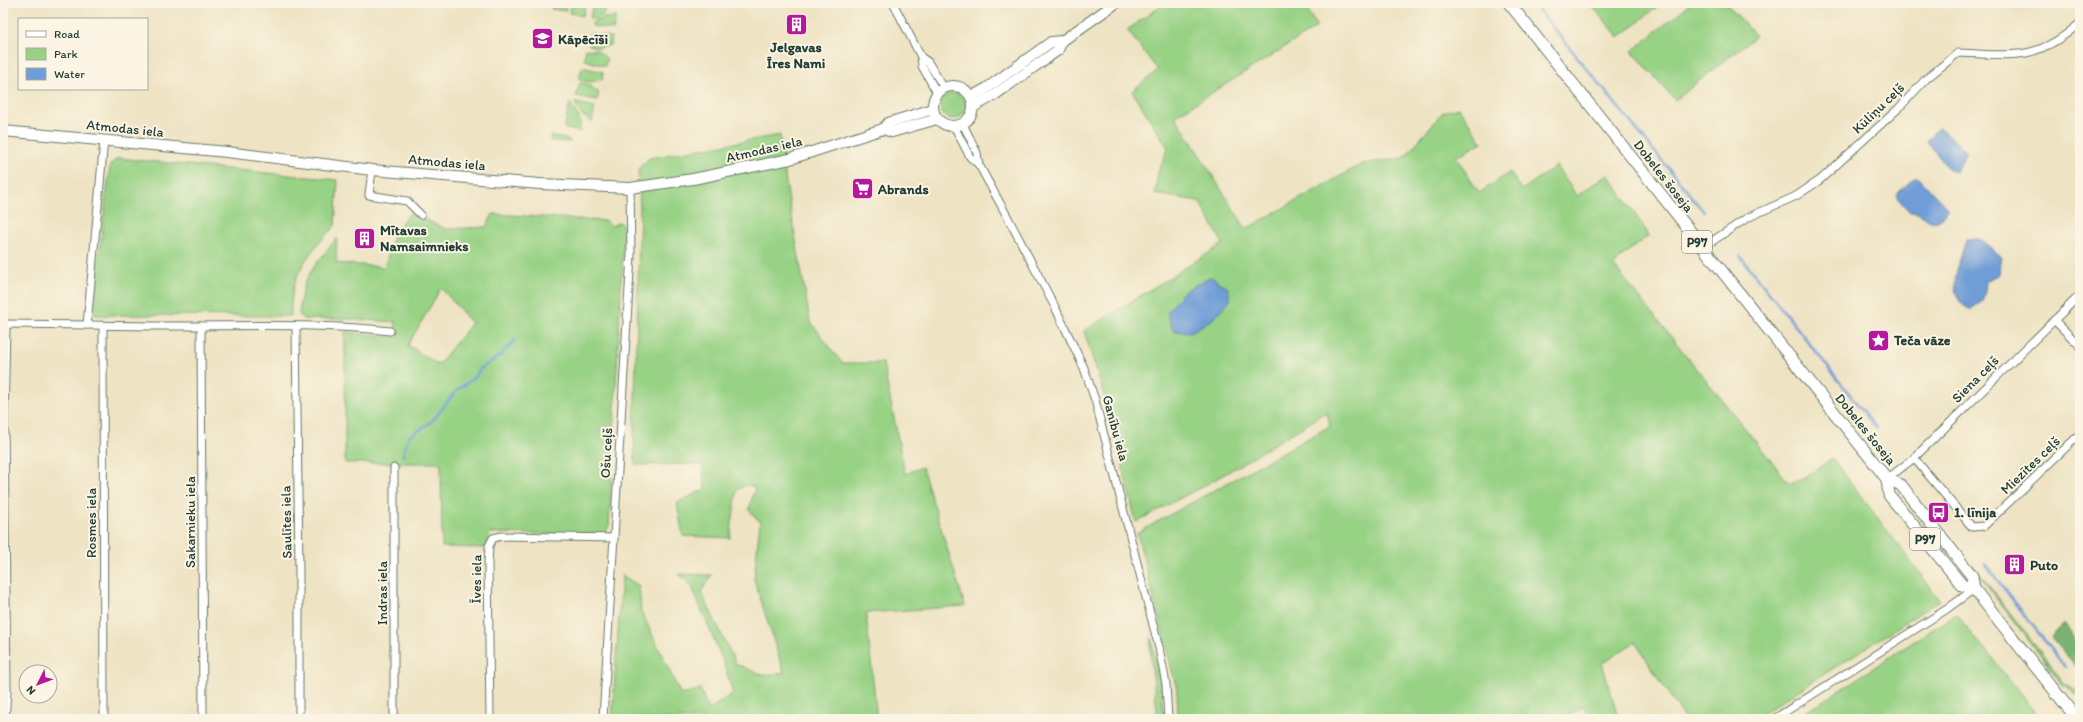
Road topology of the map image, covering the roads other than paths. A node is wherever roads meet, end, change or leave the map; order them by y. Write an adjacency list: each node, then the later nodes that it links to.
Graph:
1 (893, 3): 5 (street)
2 (1116, 3): 6 (main road)
3 (1509, 3): 16 (main road, Dobeles šoseja / P97)
4 (2080, 23): 16 (street, Kūliņu ceļš)
5 (941, 91): 6 (main road); 7 (main road)
6 (972, 102): 9 (main road)
7 (933, 109): 8 (main road); 10 (main road, Atmodas iela)
8 (937, 119): 9 (main road); 10 (main road, Atmodas iela)
9 (959, 125): 40 (street, Ganību iela)
10 (883, 129): 14 (main road, Atmodas iela)
11 (3, 131): 12 (main road, Atmodas iela)
12 (104, 140): 13 (main road, Atmodas iela); 20 (street)
13 (372, 170): 14 (main road, Atmodas iela); 15 (street)
14 (630, 188): 30 (street, Ošu ceļš)
15 (421, 215)
16 (1702, 248): 29 (main road, Dobeles šoseja / P97)
17 (2080, 295): 18 (street, Siena ceļš)
18 (2054, 320): 25 (street); 27 (street, Siena ceļš)
19 (5, 324): 20 (street); 31 (street)
20 (87, 325): 21 (street)
21 (103, 326): 22 (street); 34 (street, Rosmes iela)
22 (201, 326): 23 (street); 35 (street, Sakarnieku iela)
23 (296, 326): 24 (street); 36 (street, Saulītes iela)
24 (390, 331)
25 (2080, 346)
26 (2080, 434): 27 (street, Miezītes ceļš)
27 (1914, 458): 29 (street, Siena ceļš)
28 (394, 468): 37 (street, Indras iela)
29 (1887, 479): 32 (main road, Dobeles šoseja / P97)
30 (614, 538): 38 (street, Īves iela); 39 (street, Ošu ceļš)
31 (4, 548): 33 (street)
32 (1974, 589): 41 (street); 42 (main road, Dobeles šoseja / P97)
33 (5, 719)
34 (104, 719)
35 (203, 719)
36 (298, 719)
37 (394, 719)
38 (490, 719)
39 (603, 719)
40 (1168, 719)
41 (1774, 719)
42 (2077, 719)

